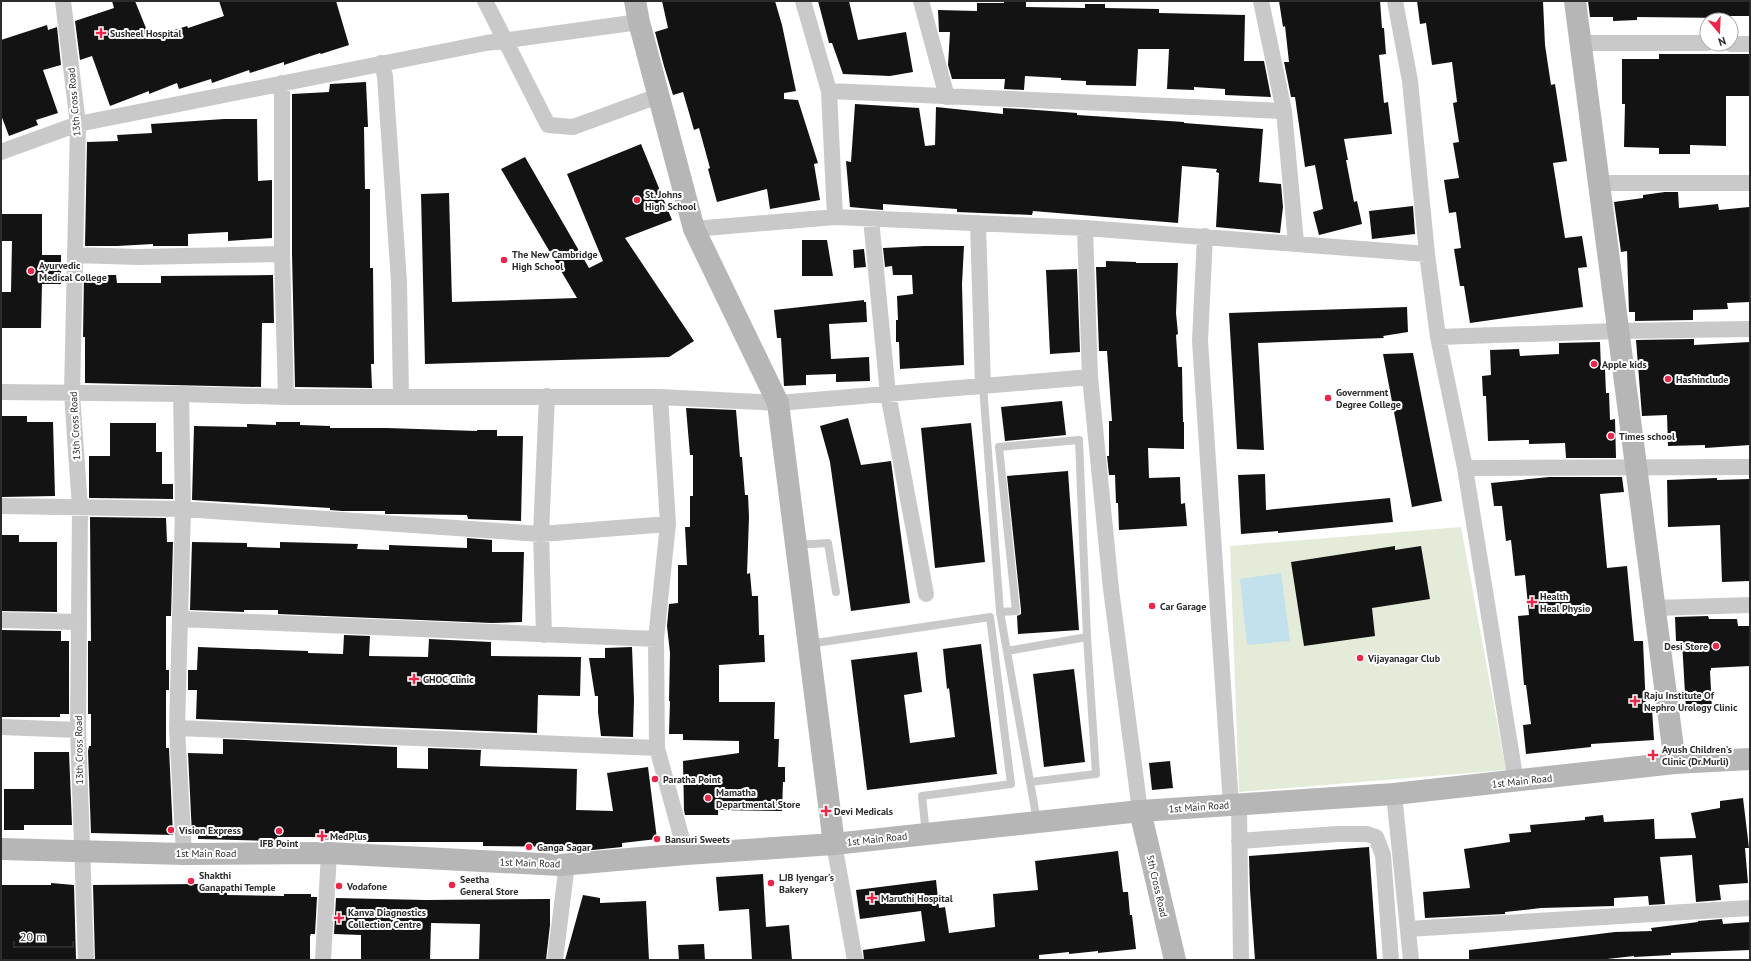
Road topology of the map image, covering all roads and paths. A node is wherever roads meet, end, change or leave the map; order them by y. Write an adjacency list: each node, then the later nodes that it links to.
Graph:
1 (63, 1): 21 (street, 13th Cross Road)
2 (486, 1): 10 (street)
3 (635, 1): 9 (street)
4 (803, 1): 17 (street)
5 (921, 1): 19 (street)
6 (1261, 1): 20 (street)
7 (1395, 1): 33 (street)
8 (1575, 1): 11 (street)
9 (639, 22): 10 (street); 18 (street)
10 (505, 40): 15 (street); 18 (street)
11 (1581, 43): 12 (street); 24 (street)
12 (1699, 44)
13 (1739, 44): 14 (street)
14 (1750, 44)
15 (381, 63): 16 (street); 44 (street)
16 (282, 83): 21 (street); 32 (street)
17 (829, 92): 19 (street); 25 (street)
18 (658, 96): 29 (street)
19 (947, 97): 20 (street)
20 (1284, 111): 31 (street)
21 (78, 124): 22 (street); 34 (street, 13th Cross Road)
22 (1, 152)
23 (1750, 183): 24 (street)
24 (1599, 184): 36 (street)
25 (835, 217): 26 (street); 29 (street)
26 (871, 219): 27 (street); 43 (street)
27 (978, 223): 28 (street); 39 (street)
28 (1085, 228): 30 (street); 38 (street)
29 (694, 229): 48 (street)
30 (1205, 236): 31 (street); 80 (street)
31 (1296, 243): 33 (street)
32 (282, 254): 34 (street); 46 (street)
33 (1427, 254): 37 (street)
34 (75, 255): 41 (street, 13th Cross Road)
35 (1750, 329): 36 (street)
36 (1618, 331): 37 (street); 51 (street)
37 (1438, 337): 50 (street)
38 (1090, 377): 39 (street); 81 (street)
39 (983, 386): 43 (street); 62 (lane)
40 (1, 392): 41 (street)
41 (72, 394): 42 (street); 53 (street, 13th Cross Road)
42 (181, 394): 46 (street); 54 (street)
43 (888, 394): 48 (street); 59 (street)
44 (401, 396): 45 (street); 46 (street)
45 (547, 396): 47 (street); 56 (street)
46 (286, 397)
47 (660, 397): 48 (street); 55 (street)
48 (778, 403): 57 (street)
49 (1750, 467): 51 (street)
50 (1465, 468): 51 (street); 78 (street)
51 (1636, 468): 61 (street)
52 (1, 506): 53 (street)
53 (80, 508): 54 (street); 65 (street, 13th Cross Road)
54 (183, 509): 56 (street); 63 (street)
55 (668, 524): 56 (street); 68 (street)
56 (541, 534): 66 (street)
57 (795, 546): 58 (lane); 69 (street)
58 (836, 592)
59 (926, 594)
60 (1750, 605): 61 (street)
61 (1655, 608): 76 (street)
62 (1000, 612): 67 (lane); 70 (lane)
63 (181, 619): 66 (street); 72 (street)
64 (1, 620): 65 (street)
65 (78, 622): 73 (street, 13th Cross Road)
66 (544, 635): 68 (street)
67 (1087, 637): 70 (lane); 77 (lane)
68 (656, 639): 74 (street)
69 (808, 644): 83 (lane); 85 (street)
70 (1007, 651): 77 (lane)
71 (1, 727): 73 (street)
72 (177, 728): 74 (street); 89 (street)
73 (78, 730): 87 (street, 13th Cross Road)
74 (657, 748): 90 (street)
75 (1750, 759): 76 (street, 1st Main Road)
76 (1675, 762): 78 (street, 1st Main Road)
77 (1030, 782): 82 (lane)
78 (1516, 782): 79 (street, 1st Main Road)
79 (1394, 794): 80 (street, 1st Main Road); 93 (street)
80 (1233, 805): 81 (street, 1st Main Road); 84 (street)
81 (1140, 811): 82 (street, 1st Main Road); 98 (street, 5th Cross Road)
82 (1038, 822): 83 (street, 1st Main Road)
83 (926, 834): 85 (street, 1st Main Road)
84 (1239, 841): 99 (street); 100 (street)
85 (834, 844): 90 (street, 1st Main Road); 97 (street)
86 (1, 850): 87 (street, 1st Main Road)
87 (82, 852): 89 (street, 1st Main Road); 94 (street, 13th Cross Road)
88 (329, 853): 89 (street, 1st Main Road); 91 (street, 1st Main Road); 95 (street)
89 (184, 854)
90 (686, 854): 91 (street, 1st Main Road)
91 (567, 864): 96 (street)
92 (1750, 908): 93 (street)
93 (1408, 929): 101 (street)
94 (86, 960)
95 (323, 960)
96 (555, 960)
97 (855, 960)
98 (1175, 960)
99 (1240, 960)
100 (1391, 960)
101 (1411, 960)

